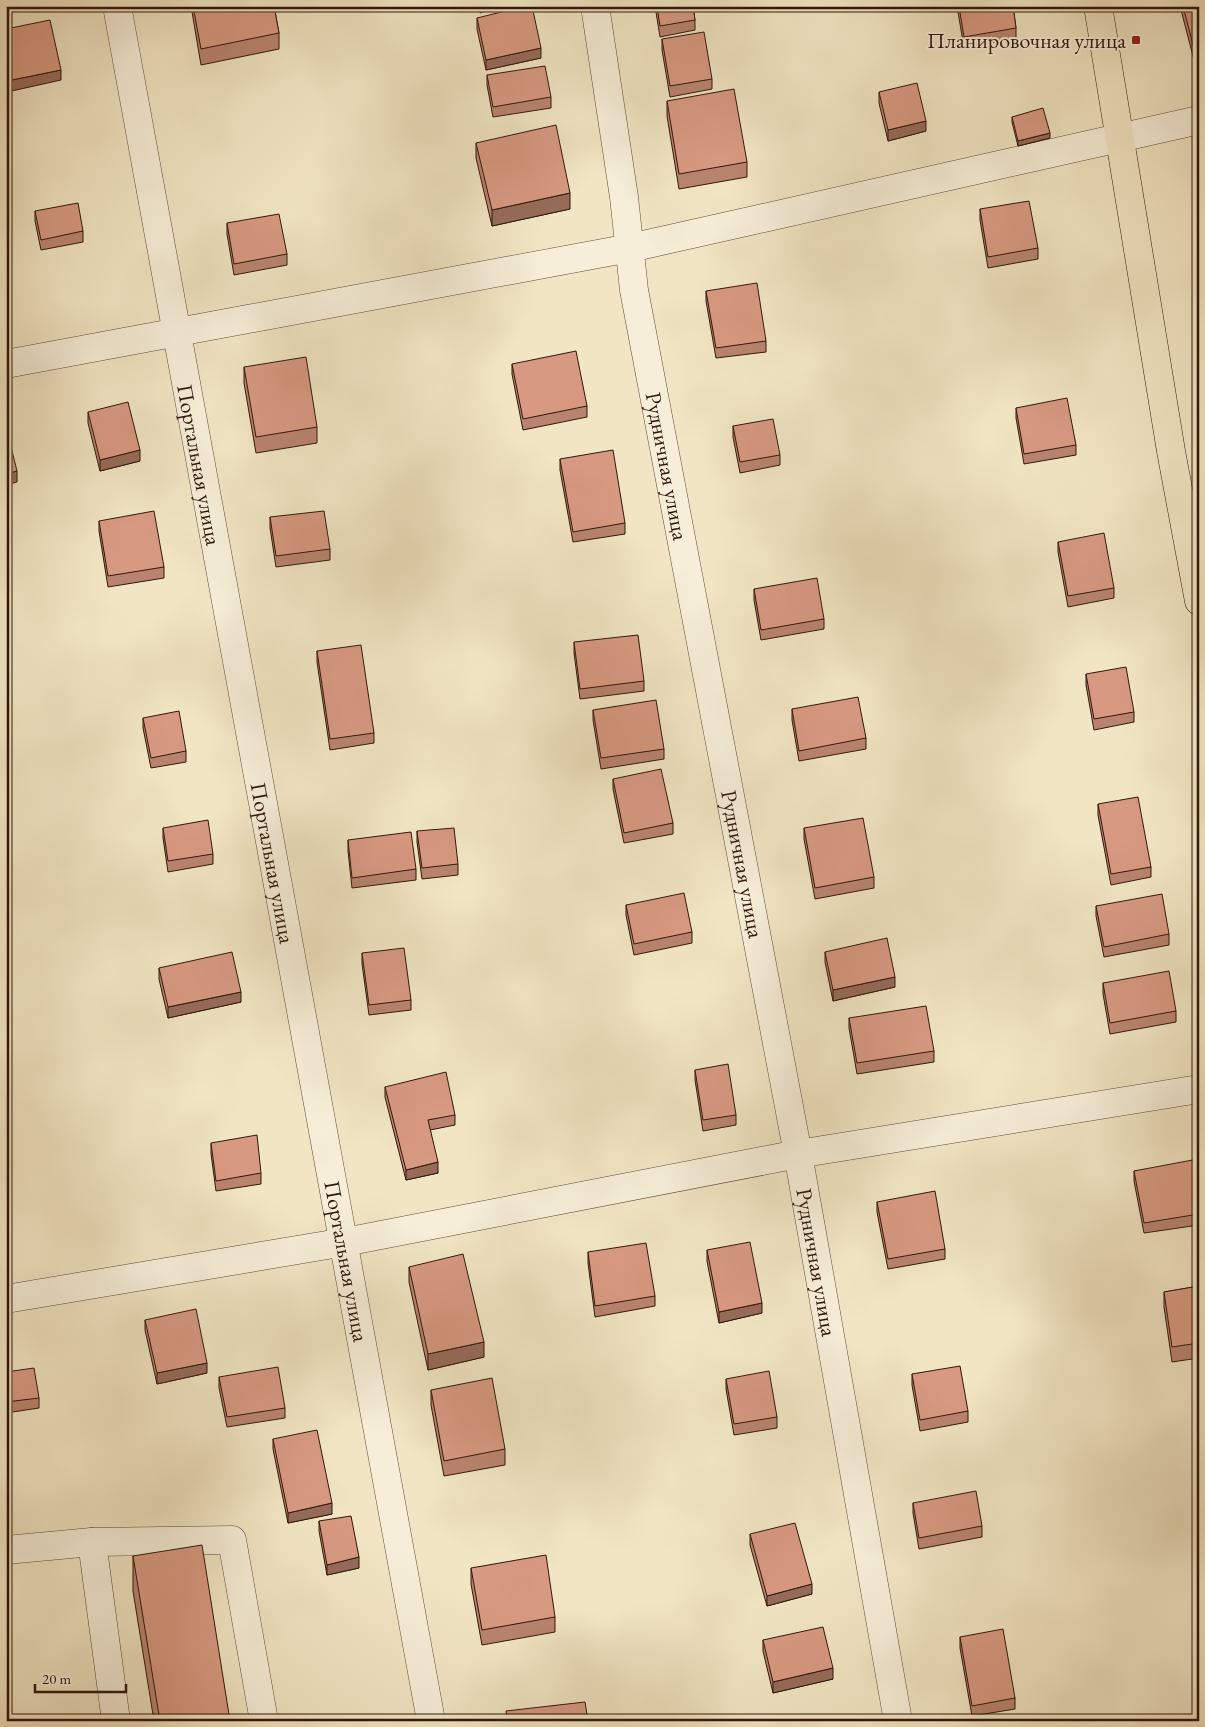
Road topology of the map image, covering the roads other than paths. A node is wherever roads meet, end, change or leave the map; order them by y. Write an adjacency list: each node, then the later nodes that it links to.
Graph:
1 (117, 6): 7 (street, Портальная улица)
2 (595, 6): 6 (street, Рудничная улица)
3 (1098, 6): 5 (main road)
4 (1199, 120): 5 (street)
5 (1121, 139): 6 (street); 9 (main road)
6 (630, 248): 7 (street); 11 (street, Рудничная улица)
7 (174, 333): 8 (street); 12 (street, Портальная улица)
8 (6, 364)
9 (1199, 602)
10 (1199, 1089): 11 (street)
11 (798, 1154): 12 (street); 19 (street, Рудничная улица)
12 (345, 1242): 13 (street); 18 (street, Портальная улица)
13 (6, 1299)
14 (92, 1542): 15 (street); 16 (street); 17 (street)
15 (6, 1550)
16 (116, 1721)
17 (264, 1721)
18 (431, 1721)
19 (898, 1721)

